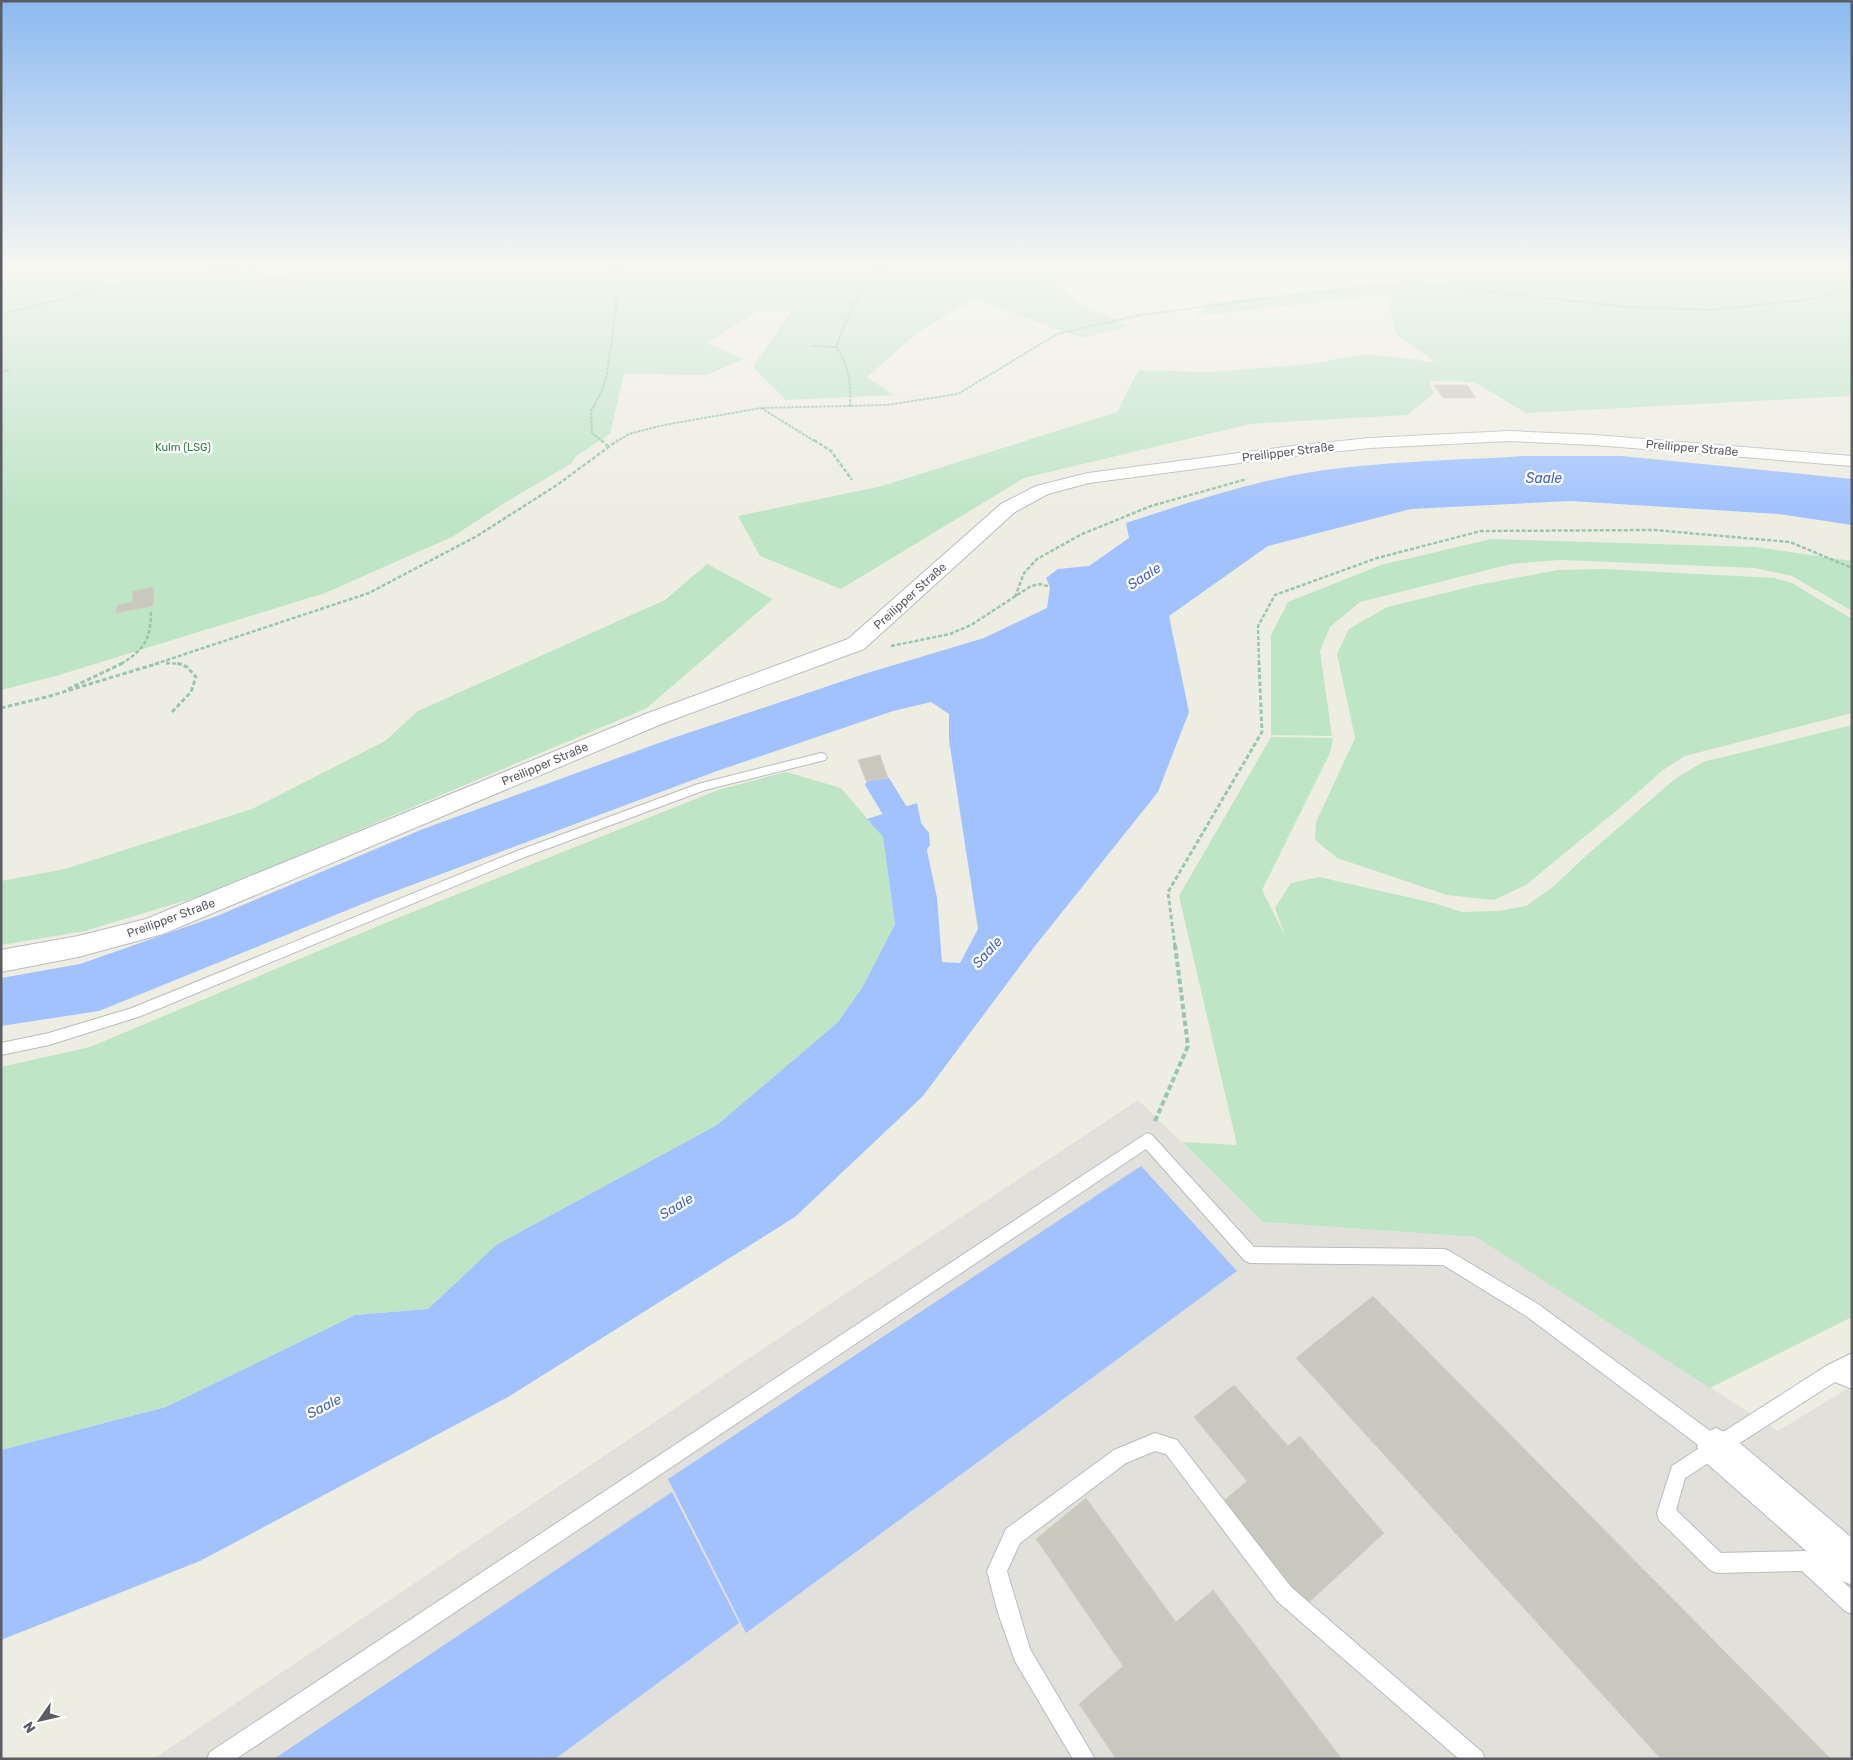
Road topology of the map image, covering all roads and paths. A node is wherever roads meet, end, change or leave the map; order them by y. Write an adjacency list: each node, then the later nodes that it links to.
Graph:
1 (611, 348): 8 (path)
2 (837, 348): 6 (path)
3 (1034, 348): 6 (path)
4 (10, 370): 5 (path)
5 (1, 371)
6 (850, 406): 7 (path)
7 (761, 408): 8 (path); 11 (path)
8 (608, 446): 17 (path)
9 (1852, 461): 16 (street, Preilipper Straße)
10 (1249, 479): 14 (path)
11 (852, 480)
12 (1852, 568): 24 (path)
13 (1050, 587): 14 (path)
14 (1015, 598): 16 (path)
15 (151, 610): 18 (path)
16 (856, 644): 22 (street, Preilipper Straße)
17 (155, 664): 18 (path); 20 (path)
18 (56, 695): 19 (path)
19 (1, 708)
20 (172, 712)
21 (821, 757): 23 (lane)
22 (1, 961)
23 (1, 1049)
24 (1146, 1140): 28 (lane); 31 (lane)
25 (1852, 1361): 26 (lane)
26 (1832, 1372): 27 (lane); 28 (lane)
27 (1852, 1380)
28 (1716, 1447): 29 (street); 30 (lane)
29 (1852, 1565)
30 (1852, 1604)
31 (217, 1759)
32 (1085, 1759): 33 (lane)
33 (1475, 1759)

